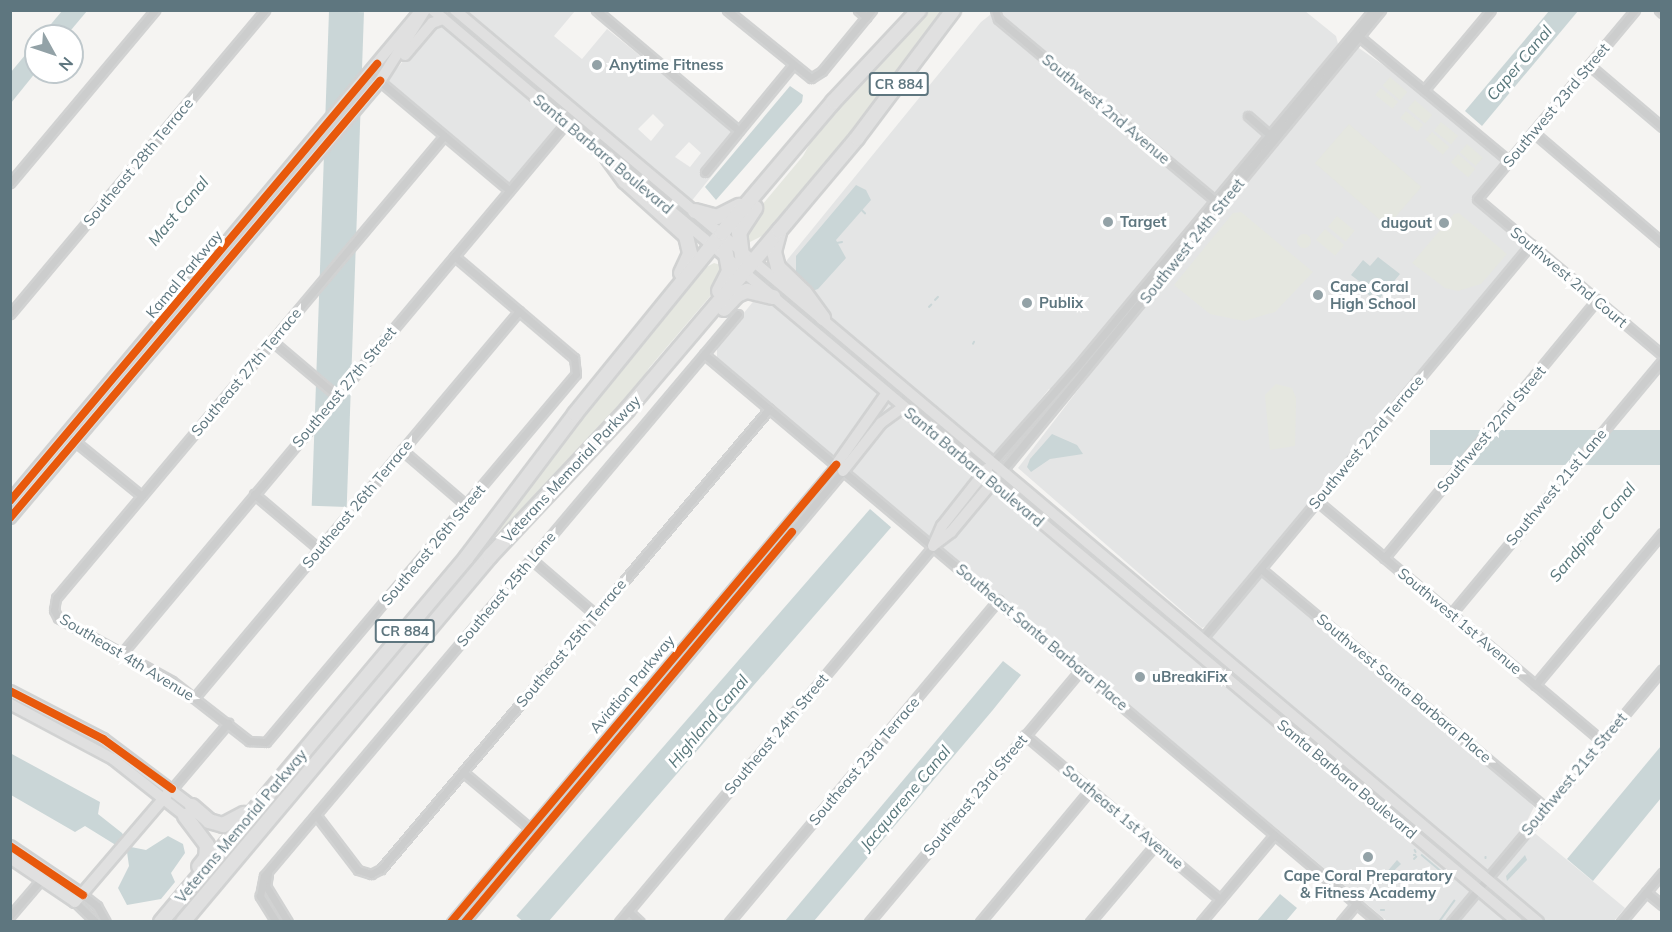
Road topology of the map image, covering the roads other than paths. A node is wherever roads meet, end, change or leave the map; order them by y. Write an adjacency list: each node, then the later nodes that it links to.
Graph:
1 (155, 10): 39 (street)
2 (266, 10): 57 (street, Southeast 28th Terrace)
3 (423, 10): 23 (main road, Kamal Parkway); 24 (main road, Kamal Parkway)
4 (433, 10): 19 (main road, Santa Barbara Boulevard)
5 (455, 10): 43 (main road, Santa Barbara Boulevard)
6 (596, 10): 32 (street)
7 (727, 10): 22 (street)
8 (858, 10): 18 (street)
9 (872, 10): 18 (street)
10 (911, 10): 25 (highway)
11 (919, 10): 25 (highway, Veterans Memorial Parkway / CR 884)
12 (953, 10): 44 (highway, Veterans Memorial Parkway / CR 884)
13 (995, 10): 42 (street, Southwest 2nd Avenue)
14 (1373, 10): 20 (street, Southwest 24th Street)
15 (1381, 10): 20 (street, Southwest 24th Street)
16 (1491, 10): 26 (street)
17 (1635, 10): 21 (street, Southwest 23rd Street)
18 (866, 17): 22 (street)
19 (443, 19): 24 (main road); 29 (main road, Santa Barbara Boulevard)
20 (1357, 35): 26 (street); 35 (street, Southwest 24th Street)
21 (1589, 65): 31 (street); 33 (street, Southwest 23rd Street)
22 (792, 66): 32 (street)
23 (370, 73): 24 (street); 73 (main road, Kamal Parkway)
24 (380, 81): 34 (street); 73 (main road, Kamal Parkway)
25 (847, 86): 27 (highway, Veterans Memorial Parkway / CR 884)
26 (1424, 90): 37 (street)
27 (825, 111): 30 (highway, Veterans Memorial Parkway / CR 884); 43 (highway)
28 (1248, 116): 35 (street)
29 (566, 123): 36 (main road, Santa Barbara Boulevard); 40 (street, Southeast 27th Street)
30 (814, 124): 45 (highway, Veterans Memorial Parkway / CR 884); 49 (highway)
31 (1662, 127)
32 (739, 131): 38 (street)
33 (1533, 132): 37 (street, Southwest 23rd Street); 46 (street)
34 (444, 136): 40 (street); 60 (street, Southeast 27th Terrace)
35 (1272, 137): 42 (street, Southwest 24th Street)
36 (608, 158): 48 (main road, Santa Barbara Boulevard); 65 (highway)
37 (1509, 161): 41 (street, Southwest 23rd Street)
38 (705, 172)
39 (10, 183)
40 (509, 190): 50 (street, Southeast 27th Street)
41 (1477, 199): 47 (street, Southwest 2nd Court)
42 (1217, 202): 70 (street, Southwest 24th Street); 74 (street, Southwest 24th Street)
43 (695, 211): 45 (main road, Santa Barbara Boulevard)
44 (779, 231): 52 (highway, Veterans Memorial Parkway / CR 884); 59 (highway)
45 (722, 233): 48 (highway, Veterans Memorial Parkway / CR 884); 49 (main road, Santa Barbara Boulevard); 51 (highway)
46 (1662, 242)
47 (1531, 244): 55 (street, Southwest 2nd Court); 84 (street, Southwest 22nd Terrace)
48 (712, 246): 51 (main road, Santa Barbara Boulevard); 65 (highway, Veterans Memorial Parkway / CR 884)
49 (739, 247): 52 (main road, Santa Barbara Boulevard); 53 (highway)
50 (454, 256): 56 (street); 68 (street, Southeast 27th Street)
51 (728, 259): 53 (main road, Santa Barbara Boulevard); 69 (highway)
52 (754, 260): 53 (highway, Veterans Memorial Parkway / CR 884); 59 (main road, Santa Barbara Boulevard)
53 (744, 272): 54 (main road, Santa Barbara Boulevard); 69 (highway, Veterans Memorial Parkway / CR 884)
54 (773, 297): 61 (main road, Santa Barbara Boulevard); 69 (highway)
55 (1597, 300): 63 (street, Southwest 2nd Court); 90 (street, Southwest 22nd Street)
56 (519, 311): 75 (street, Southeast 26th Terrace); 85 (street, Southeast 26th Street)
57 (10, 314)
58 (738, 314): 62 (street, Southeast 25th Lane)
59 (823, 318): 66 (main road, Santa Barbara Boulevard)
60 (272, 341): 68 (street); 82 (street, Southeast 27th Terrace)
61 (831, 345): 66 (main road); 67 (main road, Santa Barbara Boulevard)
62 (704, 354): 72 (street, Southeast Santa Barbara Place); 91 (street, Southeast 25th Lane)
63 (1662, 354)
64 (1662, 361): 96 (street, Southwest 21st Lane)
65 (599, 383): 106 (highway, Veterans Memorial Parkway / CR 884)
66 (912, 389): 76 (main road, Santa Barbara Boulevard)
67 (886, 394): 71 (main road, Santa Barbara Boulevard); 77 (main road, Aviation Parkway)
68 (337, 396): 81 (street, Southeast 27th Street)
69 (637, 398): 139 (highway, Veterans Memorial Parkway / CR 884)
70 (1048, 398): 74 (street); 76 (street, Southwest 24th Street)
71 (902, 408): 77 (main road, Aviation Parkway); 79 (main road, Santa Barbara Boulevard)
72 (769, 409): 77 (street, Southeast Santa Barbara Place); 95 (street, Southeast 25th Terrace)
73 (71, 438): 82 (street); 83 (main road, Kamal Parkway); 86 (main road, Kamal Parkway)
74 (1028, 440): 78 (street, Southwest 24th Street)
75 (402, 450): 85 (street); 89 (street, Southeast 26th Terrace)
76 (993, 462): 78 (main road, Santa Barbara Boulevard); 79 (main road, Southeast 24th Street)
77 (839, 468): 88 (street, Southeast Santa Barbara Place); 117 (street, Aviation Parkway); 118 (street, Aviation Parkway)
78 (1002, 471): 80 (main road, Southeast 24th Street); 97 (main road, Santa Barbara Boulevard)
79 (983, 474): 80 (main road, Santa Barbara Boulevard); 88 (main road, Southeast 24th Street)
80 (992, 482): 88 (main road, Southeast 24th Street); 127 (main road, Santa Barbara Boulevard)
81 (254, 494): 89 (street); 98 (street, Southeast 27th Street)
82 (142, 496): 94 (street, Southeast 27th Terrace)
83 (10, 501)
84 (1317, 501): 90 (street, Southwest 1st Avenue); 92 (street, Southwest 22nd Terrace)
85 (466, 505): 109 (street, Southeast 26th Street)
86 (10, 518)
87 (1662, 533): 101 (street)
88 (933, 546): 93 (street, Southeast Santa Barbara Place); 133 (street, Southeast 24th Street)
89 (318, 549): 103 (street, Southeast 26th Terrace)
90 (1384, 558): 96 (street, Southwest 1st Avenue)
91 (531, 560): 95 (street); 116 (street, Southeast 25th Lane)
92 (1261, 569): 97 (street, Southwest 22nd Terrace); 114 (street, Southwest Santa Barbara Place)
93 (998, 600): 99 (street, Southeast Santa Barbara Place); 146 (street, Southeast 23rd Terrace)
94 (54, 610): 98 (street, Southeast 4th Avenue)
95 (596, 614): 110 (street, Southeast 25th Terrace)
96 (1451, 614): 101 (street, Southwest 1st Avenue)
97 (1202, 639): 126 (main road, Santa Barbara Boulevard)
98 (123, 652): 103 (street, Southeast 4th Avenue)
99 (1081, 669): 107 (street, Southeast 23rd Street); 119 (street, Southeast Santa Barbara Place)
100 (1662, 670): 108 (street, Southwest 21st Street)
101 (1535, 685): 108 (street, Southwest 1st Avenue)
102 (10, 691): 111 (main road)
103 (195, 697): 105 (street, Southeast 4th Avenue)
104 (10, 704): 113 (main road)
105 (228, 723): 109 (street, Southeast 4th Avenue); 111 (street)
106 (327, 725): 115 (highway); 138 (highway, Veterans Memorial Parkway / CR 884)
107 (1025, 735): 112 (street, Southeast 1st Avenue); 147 (street, Southeast 23rd Street)
108 (1602, 741): 114 (street, Southwest 21st Street)
109 (259, 744)
110 (463, 772): 116 (street, Southeast 25th Terrace); 117 (street)
111 (172, 789): 113 (main road); 115 (main road)
112 (1090, 790): 120 (street, Southeast 1st Avenue); 148 (street)
113 (164, 799): 115 (main road); 129 (main road)
114 (1546, 808): 126 (street, Southwest 21st Street)
115 (188, 811): 137 (highway)
116 (316, 815): 123 (street, Southeast 25th Lane)
117 (530, 828): 118 (street); 142 (street, Aviation Parkway)
118 (537, 835): 143 (street, Aviation Parkway)
119 (1274, 835): 130 (street); 131 (street, Southeast Santa Barbara Place)
120 (1155, 845): 130 (street, Southeast 1st Avenue); 149 (street)
121 (10, 846): 125 (main road)
122 (10, 858): 125 (main road)
123 (274, 864): 140 (street); 141 (street)
124 (1662, 873): 128 (street)
125 (46, 874): 129 (main road); 134 (street)
126 (1487, 879): 127 (street, Southwest 21st Street); 155 (main road, Santa Barbara Boulevard)
127 (1479, 889): 153 (street, Southwest 21st Street); 154 (main road, Santa Barbara Boulevard)
128 (1646, 892): 132 (street); 156 (street)
129 (79, 898): 135 (street); 136 (street)
130 (1220, 899): 150 (street)
131 (1357, 903): 151 (street); 152 (street, Southeast Santa Barbara Place)
132 (1662, 905)
133 (628, 911): 144 (street, Southeast 24th Street); 145 (street)
134 (10, 916)
135 (96, 921)
136 (106, 921)
137 (153, 921)
138 (161, 921)
139 (183, 921)
140 (276, 921)
141 (288, 921)
142 (451, 921)
143 (465, 921)
144 (619, 921)
145 (640, 921)
146 (729, 921)
147 (869, 921)
148 (980, 921)
149 (1090, 921)
150 (1202, 921)
151 (1341, 921)
152 (1378, 921)
153 (1451, 921)
154 (1517, 921)
155 (1538, 921)
156 (1621, 921)

